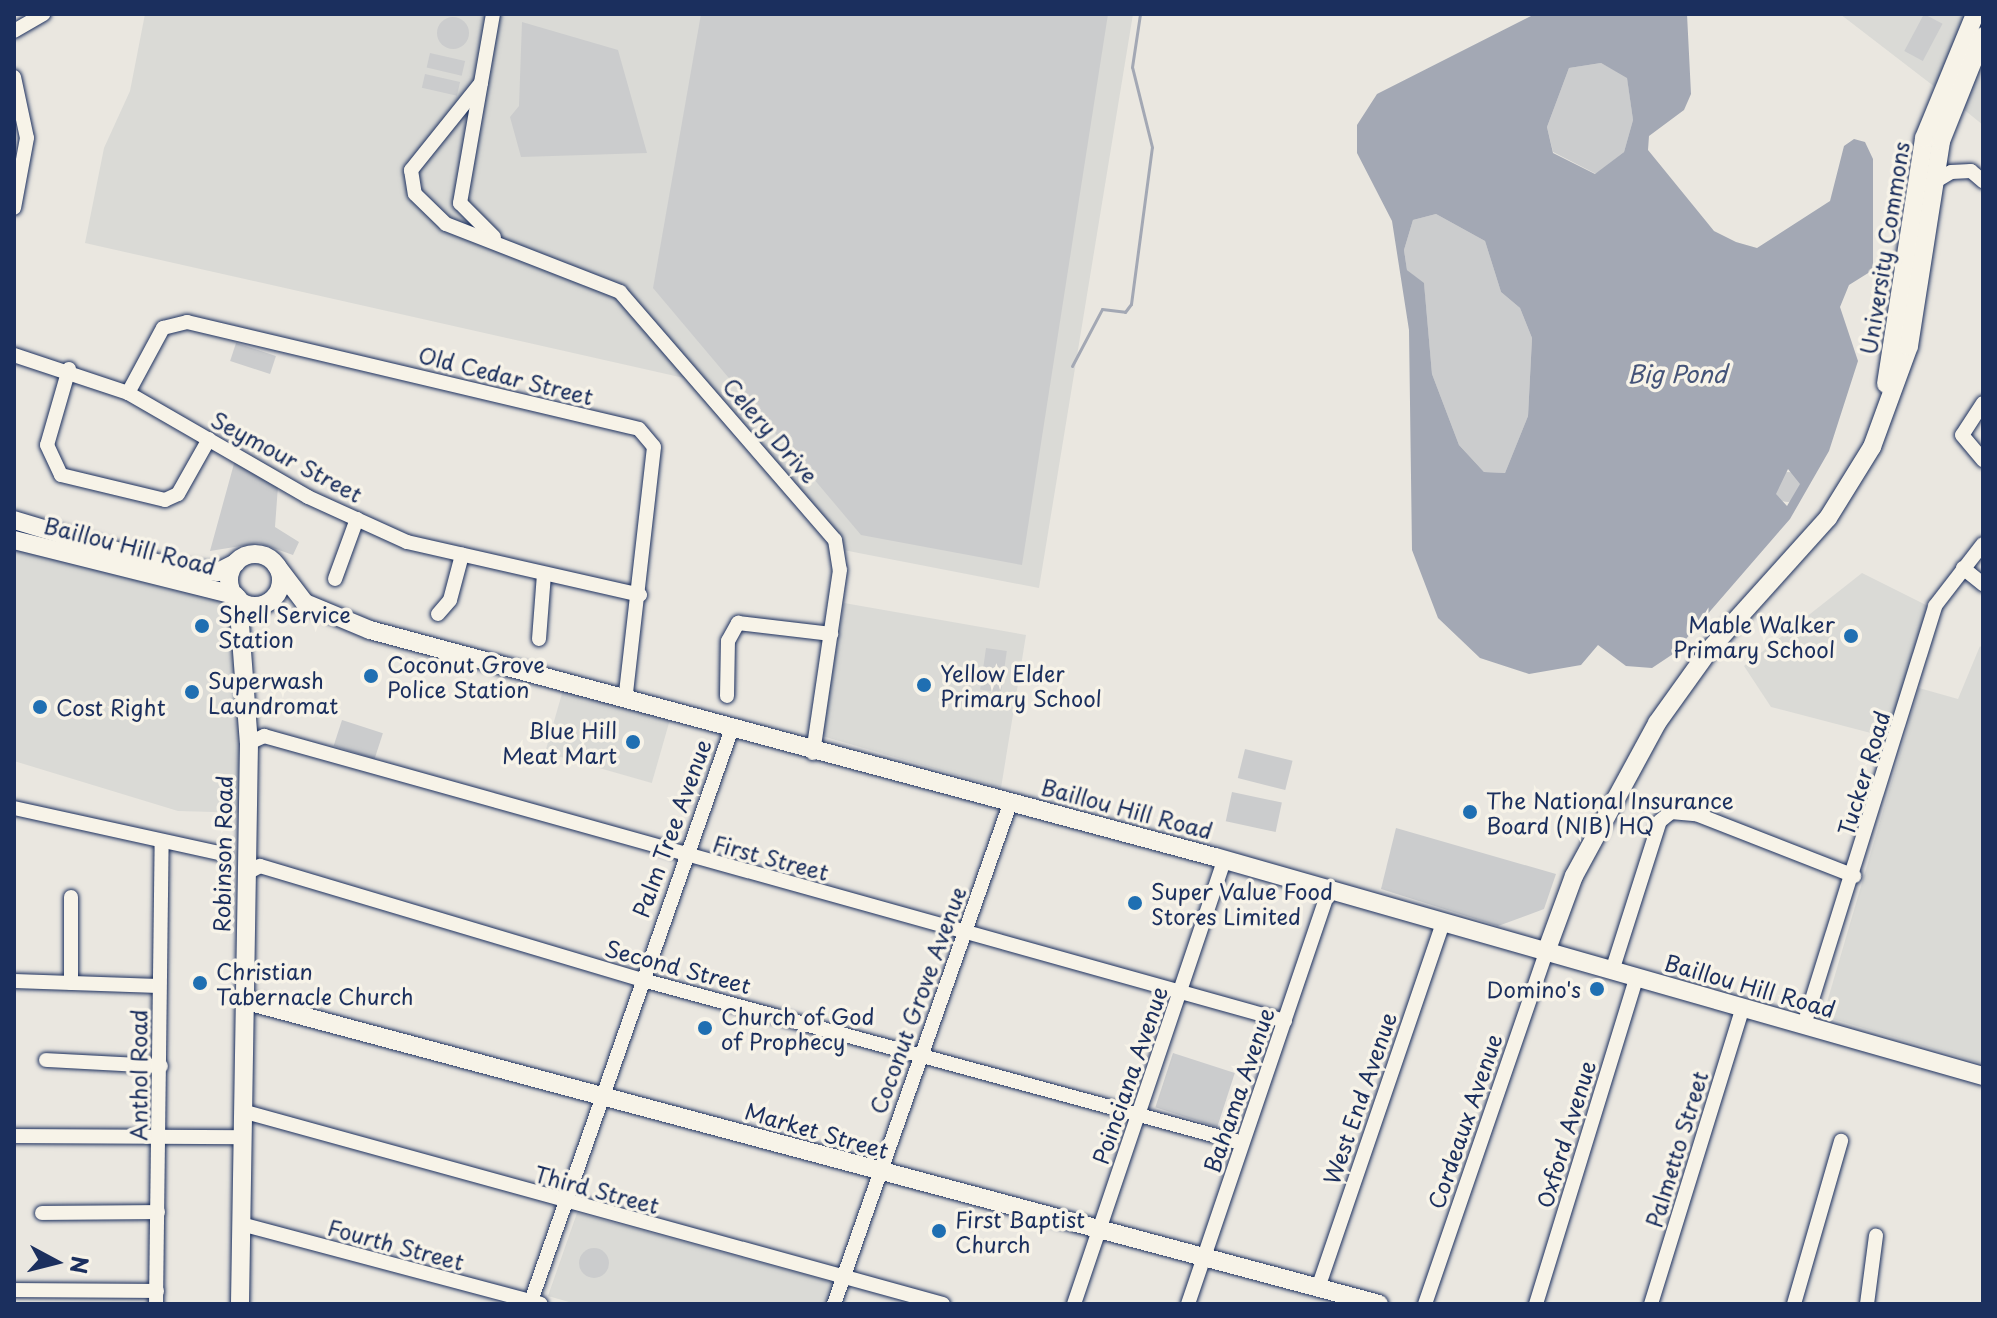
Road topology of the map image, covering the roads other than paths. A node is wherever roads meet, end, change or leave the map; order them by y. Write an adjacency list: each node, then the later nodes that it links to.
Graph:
1 (44, 14): 4 (street)
2 (493, 14): 7 (street, Celery Drive)
3 (1975, 14): 20 (main road, University Commons)
4 (14, 31)
5 (1983, 36): 9 (main road, University Commons)
6 (14, 77): 10 (street)
7 (481, 83): 11 (street, Celery Drive); 11 (street, Celery Drive)
8 (1983, 181): 9 (street)
9 (1931, 185): 20 (main road, University Commons)
10 (14, 208)
11 (494, 238): 33 (street, Celery Drive)
12 (14, 355): 13 (street, Seymour Street)
13 (69, 369): 14 (street, Seymour Street); 16 (street)
14 (128, 393): 16 (street, Seymour Street); 30 (street, Old Cedar Street)
15 (1983, 403): 17 (street)
16 (209, 439): 18 (street, Seymour Street)
17 (1983, 460)
18 (357, 519): 23 (street, Seymour Street); 28 (street)
19 (14, 520): 24 (main road, Baillou Hill Road)
20 (1814, 530): 52 (main road, University Commons)
21 (14, 540): 31 (main road, Baillou Hill Road)
22 (1983, 544): 26 (street, Tucker Road)
23 (462, 555): 27 (street, Seymour Street); 32 (street)
24 (236, 563): 25 (main road); 31 (main road)
25 (276, 565): 31 (main road); 36 (main road, Baillou Hill Road)
26 (1963, 568): 29 (street); 47 (street, Tucker Road)
27 (544, 574): 30 (street, Seymour Street); 34 (street)
28 (335, 579)
29 (1983, 584)
30 (640, 595): 36 (street, Old Cedar Street)
31 (236, 597): 38 (main road, Robinson Road)
32 (438, 614)
33 (831, 634): 35 (street); 39 (street, Celery Drive)
34 (539, 639)
35 (727, 696)
36 (625, 700): 37 (main road, Baillou Hill Road)
37 (731, 731): 39 (main road, Baillou Hill Road); 44 (street, Palm Tree Avenue)
38 (249, 743): 44 (street, First Street); 46 (main road, Robinson Road)
39 (813, 753): 40 (main road, Baillou Hill Road)
40 (1011, 801): 45 (main road, Baillou Hill Road); 51 (street, Coconut Grove Avenue)
41 (14, 808): 42 (street)
42 (162, 845): 43 (street); 58 (street, Anthol Road)
43 (224, 854)
44 (684, 857): 51 (street, First Street); 55 (street, Palm Tree Avenue)
45 (1224, 860): 48 (main road, Baillou Hill Road); 59 (street, Poinciana Avenue)
46 (245, 874): 55 (street, Second Street); 60 (main road, Robinson Road)
47 (1854, 876): 53 (street); 63 (street, Tucker Road)
48 (1329, 890): 50 (main road, Baillou Hill Road); 62 (street, Bahama Avenue)
49 (71, 897): 57 (street)
50 (1443, 923): 52 (main road, Baillou Hill Road); 85 (street, West End Avenue)
51 (964, 932): 59 (street, First Street); 64 (street, Coconut Grove Avenue)
52 (1546, 952): 53 (main road, Baillou Hill Road); 95 (street, Cordeaux Avenue)
53 (1612, 971): 54 (main road, Baillou Hill Road)
54 (1636, 978): 61 (main road, Baillou Hill Road); 96 (street, Oxford Avenue)
55 (639, 979): 64 (street, Second Street); 68 (street, Palm Tree Avenue)
56 (14, 981): 57 (street)
57 (71, 983): 58 (street)
58 (159, 986): 66 (street, Anthol Road)
59 (1182, 992): 62 (street, First Street); 70 (street, Poinciana Avenue)
60 (243, 1000): 68 (main road, Market Street); 69 (main road, Robinson Road)
61 (1743, 1007): 63 (main road, Baillou Hill Road); 97 (street, Palmetto Street)
62 (1285, 1021): 75 (street, Bahama Avenue)
63 (1804, 1025): 67 (main road, Baillou Hill Road)
64 (921, 1052): 70 (street, Second Street); 76 (street, Coconut Grove Avenue)
65 (46, 1060): 66 (street)
66 (161, 1066): 73 (street, Anthol Road)
67 (1983, 1076)
68 (600, 1095): 76 (main road, Market Street); 77 (street, Palm Tree Avenue)
69 (242, 1111): 72 (main road, Robinson Road); 77 (street, Third Street)
70 (1139, 1114): 75 (street, Second Street); 81 (street, Poinciana Avenue)
71 (14, 1136): 73 (street)
72 (242, 1137): 73 (street); 80 (main road, Robinson Road)
73 (160, 1138): 78 (street, Anthol Road)
74 (1841, 1141): 98 (street)
75 (1242, 1143): 83 (street, Bahama Avenue)
76 (878, 1172): 81 (main road, Market Street); 84 (street, Coconut Grove Avenue)
77 (563, 1204): 84 (street, Third Street); 88 (street, Palm Tree Avenue)
78 (158, 1212): 79 (street); 87 (street, Anthol Road)
79 (42, 1213)
80 (241, 1224): 88 (street, Fourth Street); 89 (main road, Robinson Road)
81 (1098, 1231): 83 (main road, Market Street); 92 (street, Poinciana Avenue)
82 (1876, 1236): 99 (street)
83 (1204, 1260): 85 (main road, Market Street); 93 (street, Bahama Avenue)
84 (844, 1278): 90 (street, Coconut Grove Avenue); 91 (street, Third Street)
85 (1318, 1288): 94 (main road, Market Street)
86 (14, 1290): 87 (street)
87 (156, 1298)
88 (534, 1303)
89 (240, 1304)
90 (834, 1304)
91 (943, 1304)
92 (1074, 1304)
93 (1188, 1304)
94 (1379, 1304)
95 (1425, 1304)
96 (1536, 1304)
97 (1651, 1304)
98 (1794, 1304)
99 (1867, 1304)

